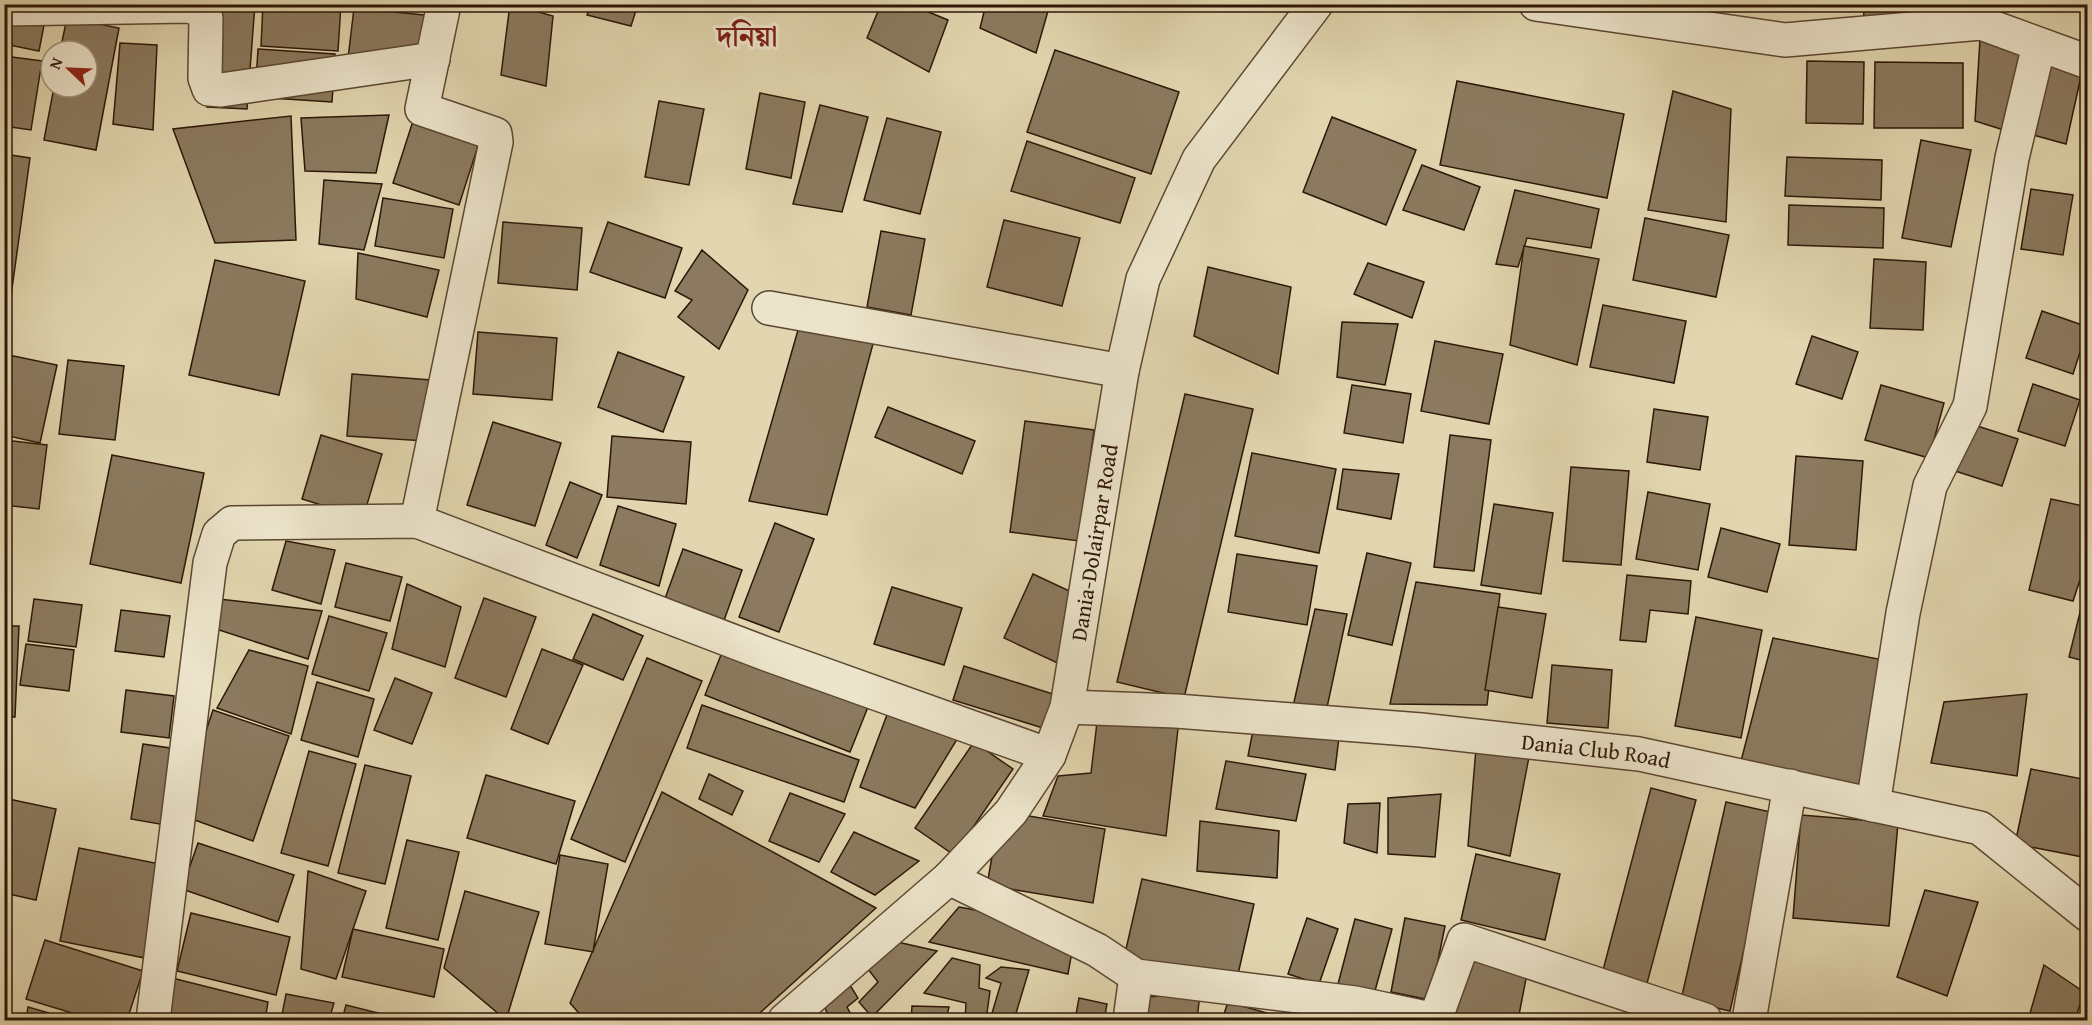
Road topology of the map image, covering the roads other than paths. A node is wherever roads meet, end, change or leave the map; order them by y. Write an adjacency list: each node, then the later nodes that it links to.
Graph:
1 (444, 4): 6 (street)
2 (1316, 4): 9 (street, Dania-Dolairpar Road)
3 (1536, 4): 5 (street)
4 (4, 9): 6 (street)
5 (2039, 45): 7 (street); 14 (street)
6 (433, 59): 10 (street)
7 (2088, 62)
8 (769, 308): 9 (street)
9 (1122, 371): 11 (street, Dania-Dolairpar Road)
10 (417, 521): 12 (street); 18 (street)
11 (1067, 707): 12 (street, Dania-Dolairpar Road); 13 (street, Dania Club Road)
12 (1049, 755): 15 (street, Dania-Dolairpar Road)
13 (1790, 786): 14 (street, Dania Club Road); 22 (street)
14 (1874, 805): 16 (street, Dania Club Road)
15 (950, 878): 17 (street); 19 (street, Dania-Dolairpar Road)
16 (2088, 915)
17 (1136, 976): 20 (street); 21 (street)
18 (153, 1020)
19 (785, 1020)
20 (1130, 1020)
21 (1705, 1020)
22 (1749, 1020)

